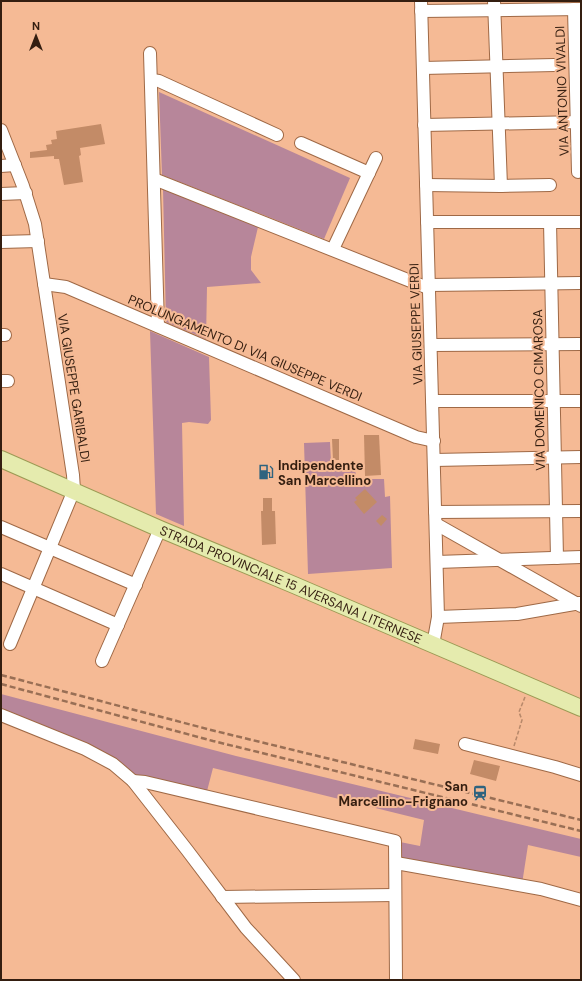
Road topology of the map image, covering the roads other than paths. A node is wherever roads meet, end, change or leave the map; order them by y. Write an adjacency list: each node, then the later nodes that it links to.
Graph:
1 (421, 6): 2 (street); 7 (street, VIA GIUSEPPE VERDI)
2 (494, 6): 3 (street); 6 (street)
3 (578, 9): 9 (street, VIA ANTONIO VIVALDI)
4 (150, 53): 8 (street)
5 (555, 65): 6 (street)
6 (496, 67): 7 (street); 10 (street)
7 (423, 68): 11 (street, VIA GIUSEPPE VERDI)
8 (152, 80): 13 (street); 20 (street)
9 (579, 122): 10 (street); 18 (street, VIA ANTONIO VIVALDI)
10 (499, 124): 11 (street); 23 (street)
11 (424, 125): 21 (street, VIA GIUSEPPE VERDI)
12 (1, 130): 16 (street, VIA GIUSEPPE GARIBALDI)
13 (277, 135)
14 (301, 143): 19 (street)
15 (376, 158): 19 (street)
16 (15, 165): 17 (street); 24 (street, VIA GIUSEPPE GARIBALDI)
17 (1, 166)
18 (578, 172)
19 (369, 173): 31 (street)
20 (154, 179): 31 (street); 36 (street)
21 (426, 185): 23 (street); 26 (street, VIA GIUSEPPE VERDI)
22 (550, 185): 23 (street)
23 (500, 186)
24 (26, 193): 25 (street); 29 (street, VIA GIUSEPPE GARIBALDI)
25 (1, 194)
26 (427, 222): 27 (street); 35 (street, VIA GIUSEPPE VERDI)
27 (550, 222): 28 (street); 32 (street, VIA DOMENICO CIMAROSA)
28 (581, 222)
29 (38, 241): 30 (street); 34 (street, VIA GIUSEPPE GARIBALDI)
30 (1, 242)
31 (334, 249): 35 (street)
32 (551, 283): 33 (street); 35 (street); 38 (street, VIA DOMENICO CIMAROSA)
33 (581, 283)
34 (44, 284): 36 (street, PROLUNGAMENTO DI VIA GIUSEPPE VERDI); 48 (street, VIA GIUSEPPE GARIBALDI)
35 (429, 286): 37 (street, VIA GIUSEPPE VERDI)
36 (158, 326): 43 (street, PROLUNGAMENTO DI VIA GIUSEPPE VERDI)
37 (431, 344): 38 (street); 40 (street, VIA GIUSEPPE VERDI)
38 (552, 344): 39 (street); 41 (street, VIA DOMENICO CIMAROSA)
39 (581, 344)
40 (432, 401): 41 (street); 43 (street, VIA GIUSEPPE VERDI)
41 (554, 401): 42 (street); 44 (street, VIA DOMENICO CIMAROSA)
42 (581, 401)
43 (434, 440): 47 (street, VIA GIUSEPPE VERDI)
44 (555, 457): 45 (street); 47 (street); 50 (street, VIA DOMENICO CIMAROSA)
45 (581, 457)
46 (1, 459): 48 (main road, STRADA PROVINCIALE 15 AVERSANA LITERNESE)
47 (434, 460): 51 (street, VIA GIUSEPPE VERDI)
48 (74, 490): 53 (main road, STRADA PROVINCIALE 15 AVERSANA LITERNESE); 54 (street, VIA GIUSEPPE GARIBALDI)
49 (581, 511): 50 (street)
50 (556, 512): 51 (street); 56 (street, VIA DOMENICO CIMAROSA)
51 (436, 518): 57 (street); 58 (street, VIA GIUSEPPE VERDI)
52 (1, 527): 54 (street)
53 (160, 529): 60 (street); 66 (main road, STRADA PROVINCIALE 15 AVERSANA LITERNESE)
54 (51, 549): 60 (street); 61 (street, VIA GIUSEPPE GARIBALDI)
55 (581, 557): 56 (street)
56 (557, 558): 57 (street)
57 (500, 560): 58 (street); 62 (street)
58 (437, 562): 63 (street, VIA GIUSEPPE VERDI)
59 (1, 574): 61 (street)
60 (136, 585): 64 (street)
61 (33, 589): 64 (street); 65 (street, VIA GIUSEPPE GARIBALDI)
62 (579, 604): 63 (street)
63 (438, 617): 66 (street, VIA GIUSEPPE VERDI)
64 (118, 625): 67 (street)
65 (10, 644)
66 (433, 645): 68 (main road, STRADA PROVINCIALE 15 AVERSANA LITERNESE)
67 (102, 661)
68 (581, 708)
69 (1, 715): 72 (street)
70 (465, 744): 71 (street)
71 (581, 775)
72 (133, 781): 73 (street); 75 (street)
73 (396, 863): 74 (street); 76 (street)
74 (395, 895): 75 (street); 78 (street)
75 (222, 897): 77 (street)
76 (581, 900)
77 (290, 978)
78 (396, 980)

